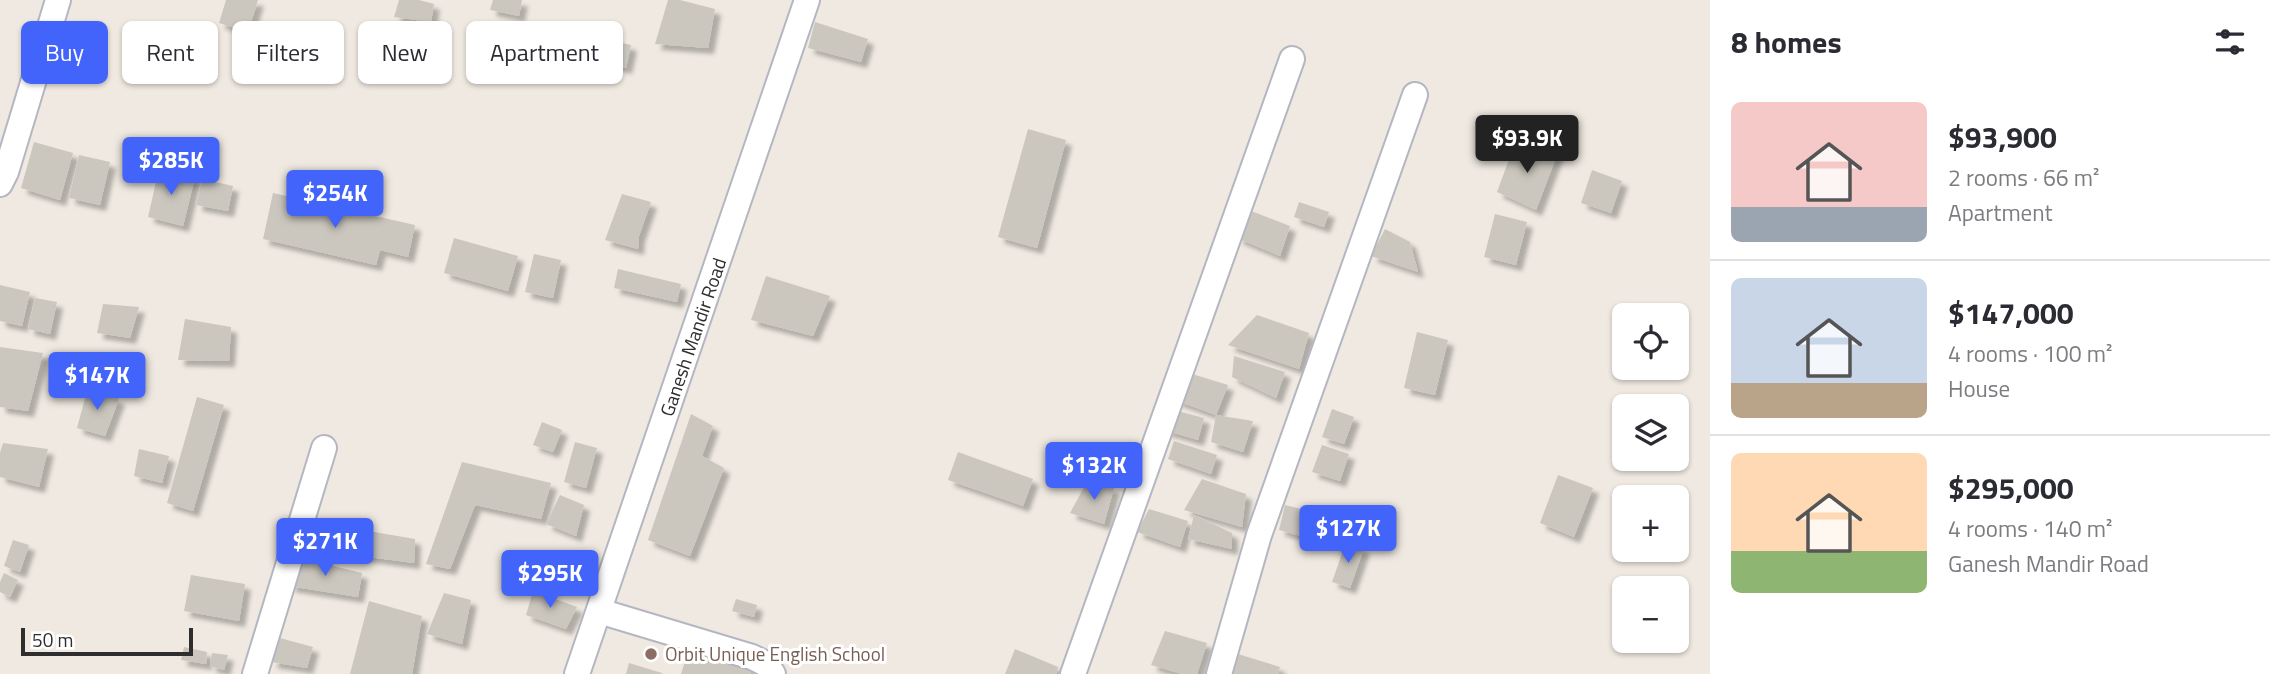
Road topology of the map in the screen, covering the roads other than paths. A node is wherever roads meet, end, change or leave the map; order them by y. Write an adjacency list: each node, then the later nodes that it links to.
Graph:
1 (58, 0): 5 (street)
2 (807, 0): 7 (street, Ganesh Mandir Road)
3 (1292, 60): 11 (street)
4 (1415, 95): 12 (street)
5 (0, 184)
6 (324, 448): 8 (street)
7 (599, 611): 9 (street, Ganesh Mandir Road); 10 (street)
8 (255, 674)
9 (577, 674)
10 (773, 674)
11 (1073, 674)
12 (1219, 674)

